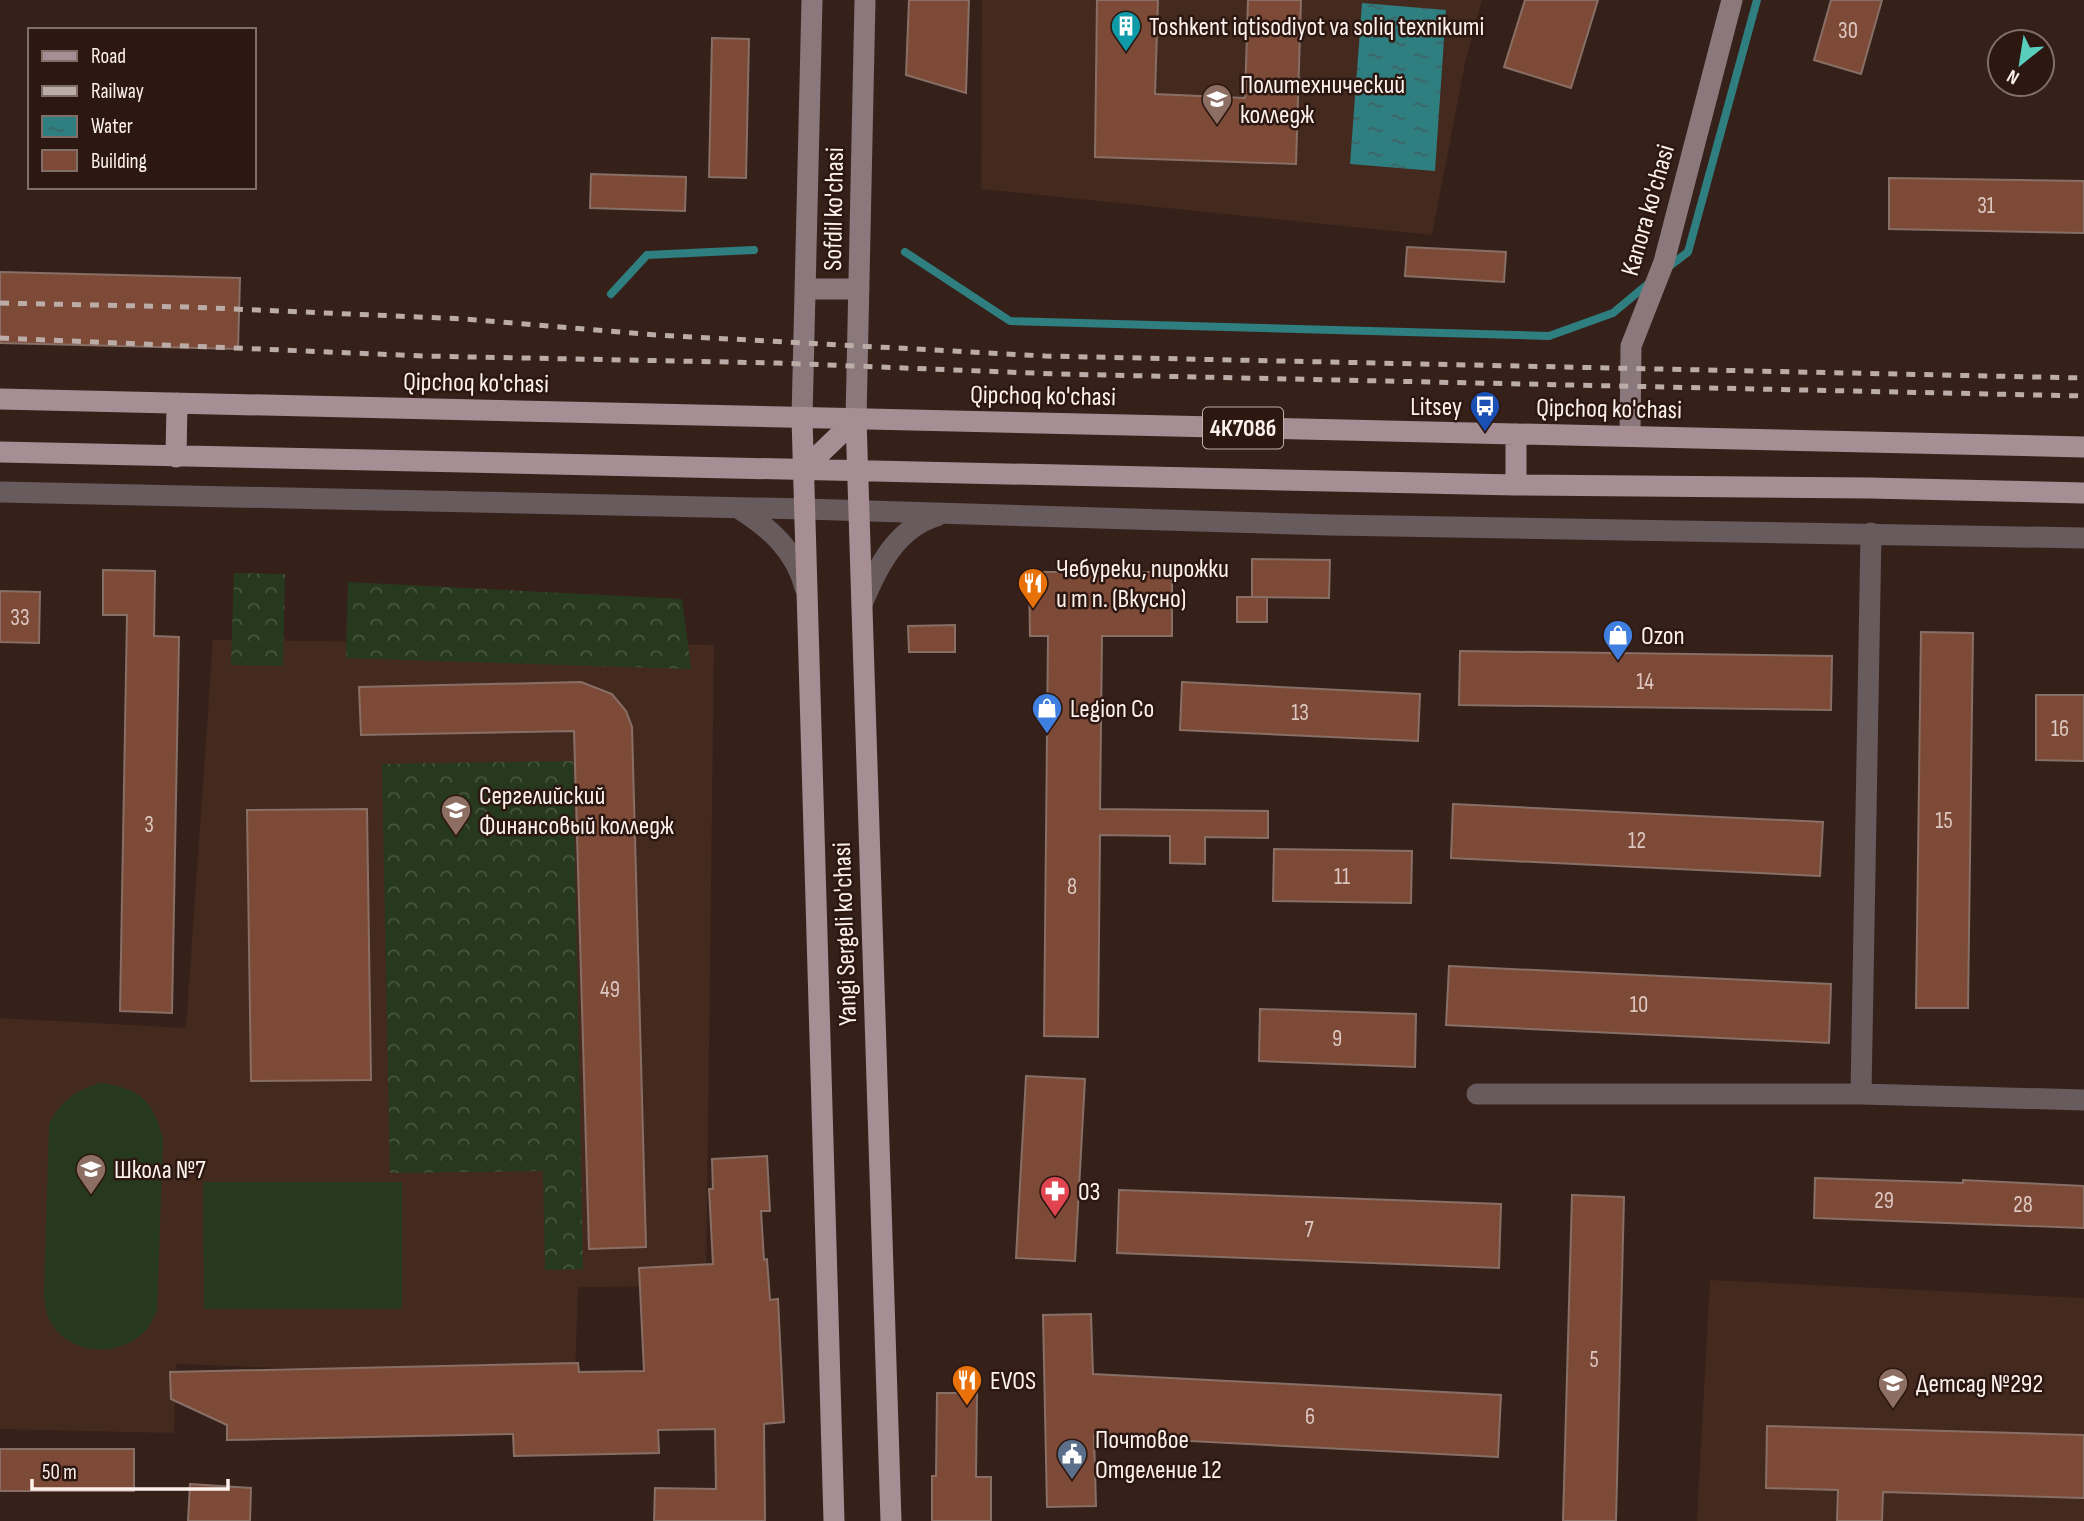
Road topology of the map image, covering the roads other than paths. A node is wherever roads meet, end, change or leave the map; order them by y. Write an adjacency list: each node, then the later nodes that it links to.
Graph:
1 (812, 0): 4 (street, Sofdil ko'chasi)
2 (865, 0): 5 (street, Sofdil ko'chasi)
3 (1732, 0): 11 (street, Kanora ko'chasi)
4 (805, 289): 5 (street); 8 (street, Sofdil ko'chasi)
5 (859, 289): 9 (street, Sofdil ko'chasi)
6 (0, 399): 7 (main road, Qipchoq ko'chasi)
7 (177, 403): 8 (main road, Qipchoq ko'chasi); 14 (main road)
8 (802, 418): 9 (main road, Qipchoq ko'chasi); 15 (main road, Yangi Sergeli ko'chasi)
9 (856, 419): 10 (main road, Qipchoq ko'chasi / 4К708б); 15 (main road); 16 (main road, Yangi Sergeli ko'chasi)
10 (1516, 434): 11 (main road, Qipchoq ko'chasi / 4К708б); 17 (main road)
11 (1630, 436): 12 (main road, Qipchoq ko'chasi)
12 (2084, 447)
13 (0, 452): 14 (main road)
14 (176, 457): 15 (main road)
15 (803, 470): 16 (main road); 21 (main road, Yangi Sergeli ko'chasi)
16 (858, 471): 17 (main road); 22 (main road, Yangi Sergeli ko'chasi)
17 (1516, 485): 19 (main road)
18 (0, 492): 20 (street)
19 (2084, 493)
20 (736, 507): 21 (street); 26 (street)
21 (805, 509): 22 (street); 26 (main road, Yangi Sergeli ko'chasi)
22 (859, 510): 23 (street); 27 (main road, Yangi Sergeli ko'chasi)
23 (945, 514): 24 (street); 27 (street)
24 (1871, 533): 25 (street); 29 (street)
25 (2084, 538)
26 (807, 603): 31 (main road, Yangi Sergeli ko'chasi)
27 (862, 604): 32 (main road, Yangi Sergeli ko'chasi)
28 (1478, 1094): 29 (street)
29 (1861, 1094): 30 (street)
30 (2084, 1100)
31 (834, 1521)
32 (891, 1521)

